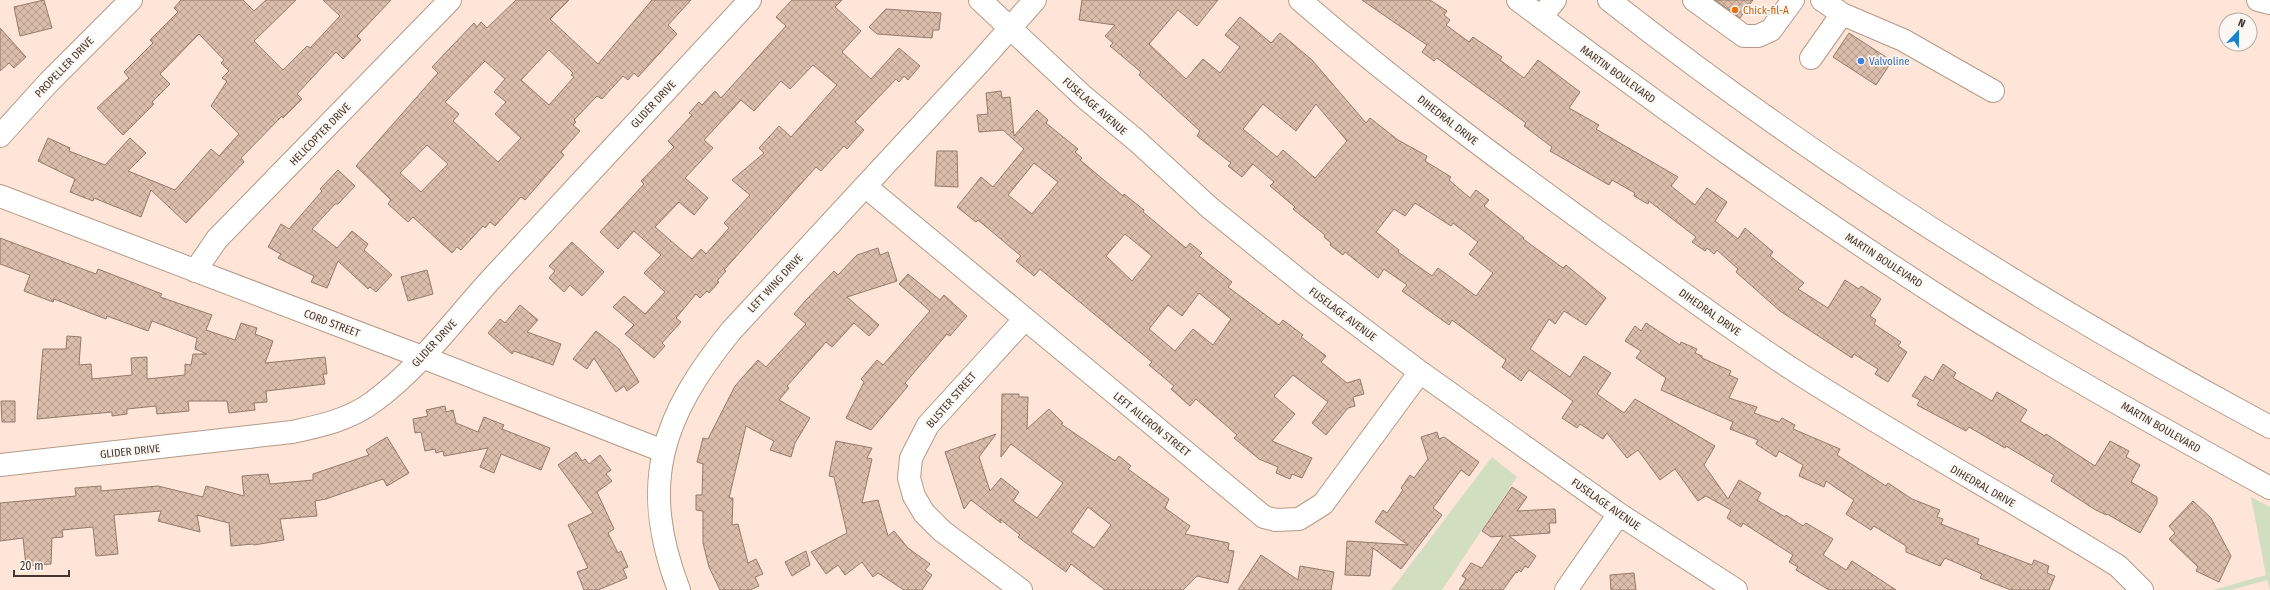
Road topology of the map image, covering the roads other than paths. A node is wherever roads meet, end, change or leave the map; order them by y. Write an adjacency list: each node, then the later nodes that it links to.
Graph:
1 (130, 0): 20 (street, PROPELLER DRIVE)
2 (450, 0): 23 (street, HELICOPTER DRIVE)
3 (750, 0): 25 (street, GLIDER DRIVE)
4 (980, 0): 17 (street, FUSELAGE AVENUE)
5 (1035, 0): 17 (street)
6 (1300, 0): 36 (street, DIHEDRAL DRIVE)
7 (1518, 0): 16 (street, MARTIN BOULEVARD)
8 (1556, 0): 16 (street)
9 (1609, 0): 27 (street)
10 (1694, 0): 11 (street)
11 (1793, 0)
12 (1822, 0): 15 (street)
13 (2258, 0): 14 (street)
14 (2270, 4)
15 (1842, 14): 18 (street); 19 (street)
16 (1541, 17): 30 (street, MARTIN BOULEVARD)
17 (1010, 28): 21 (street, LEFT WING DRIVE); 26 (street, FUSELAGE AVENUE)
18 (1811, 58)
19 (1993, 91)
20 (0, 136)
21 (865, 186): 24 (street, LEFT AILERON STREET); 28 (street, LEFT WING DRIVE)
22 (0, 196): 23 (street, CORD STREET)
23 (195, 271): 25 (street, CORD STREET)
24 (1024, 320): 26 (street, LEFT AILERON STREET); 33 (street, BLISTER STREET)
25 (422, 356): 28 (street, CORD STREET); 29 (street, GLIDER DRIVE)
26 (1420, 372): 31 (street, FUSELAGE AVENUE)
27 (2270, 427)
28 (663, 451): 32 (street, LEFT WING DRIVE)
29 (0, 465)
30 (2270, 488)
31 (1619, 514): 34 (street); 35 (street, FUSELAGE AVENUE)
32 (679, 590)
33 (1021, 590)
34 (1566, 590)
35 (1736, 590)
36 (2142, 590)

